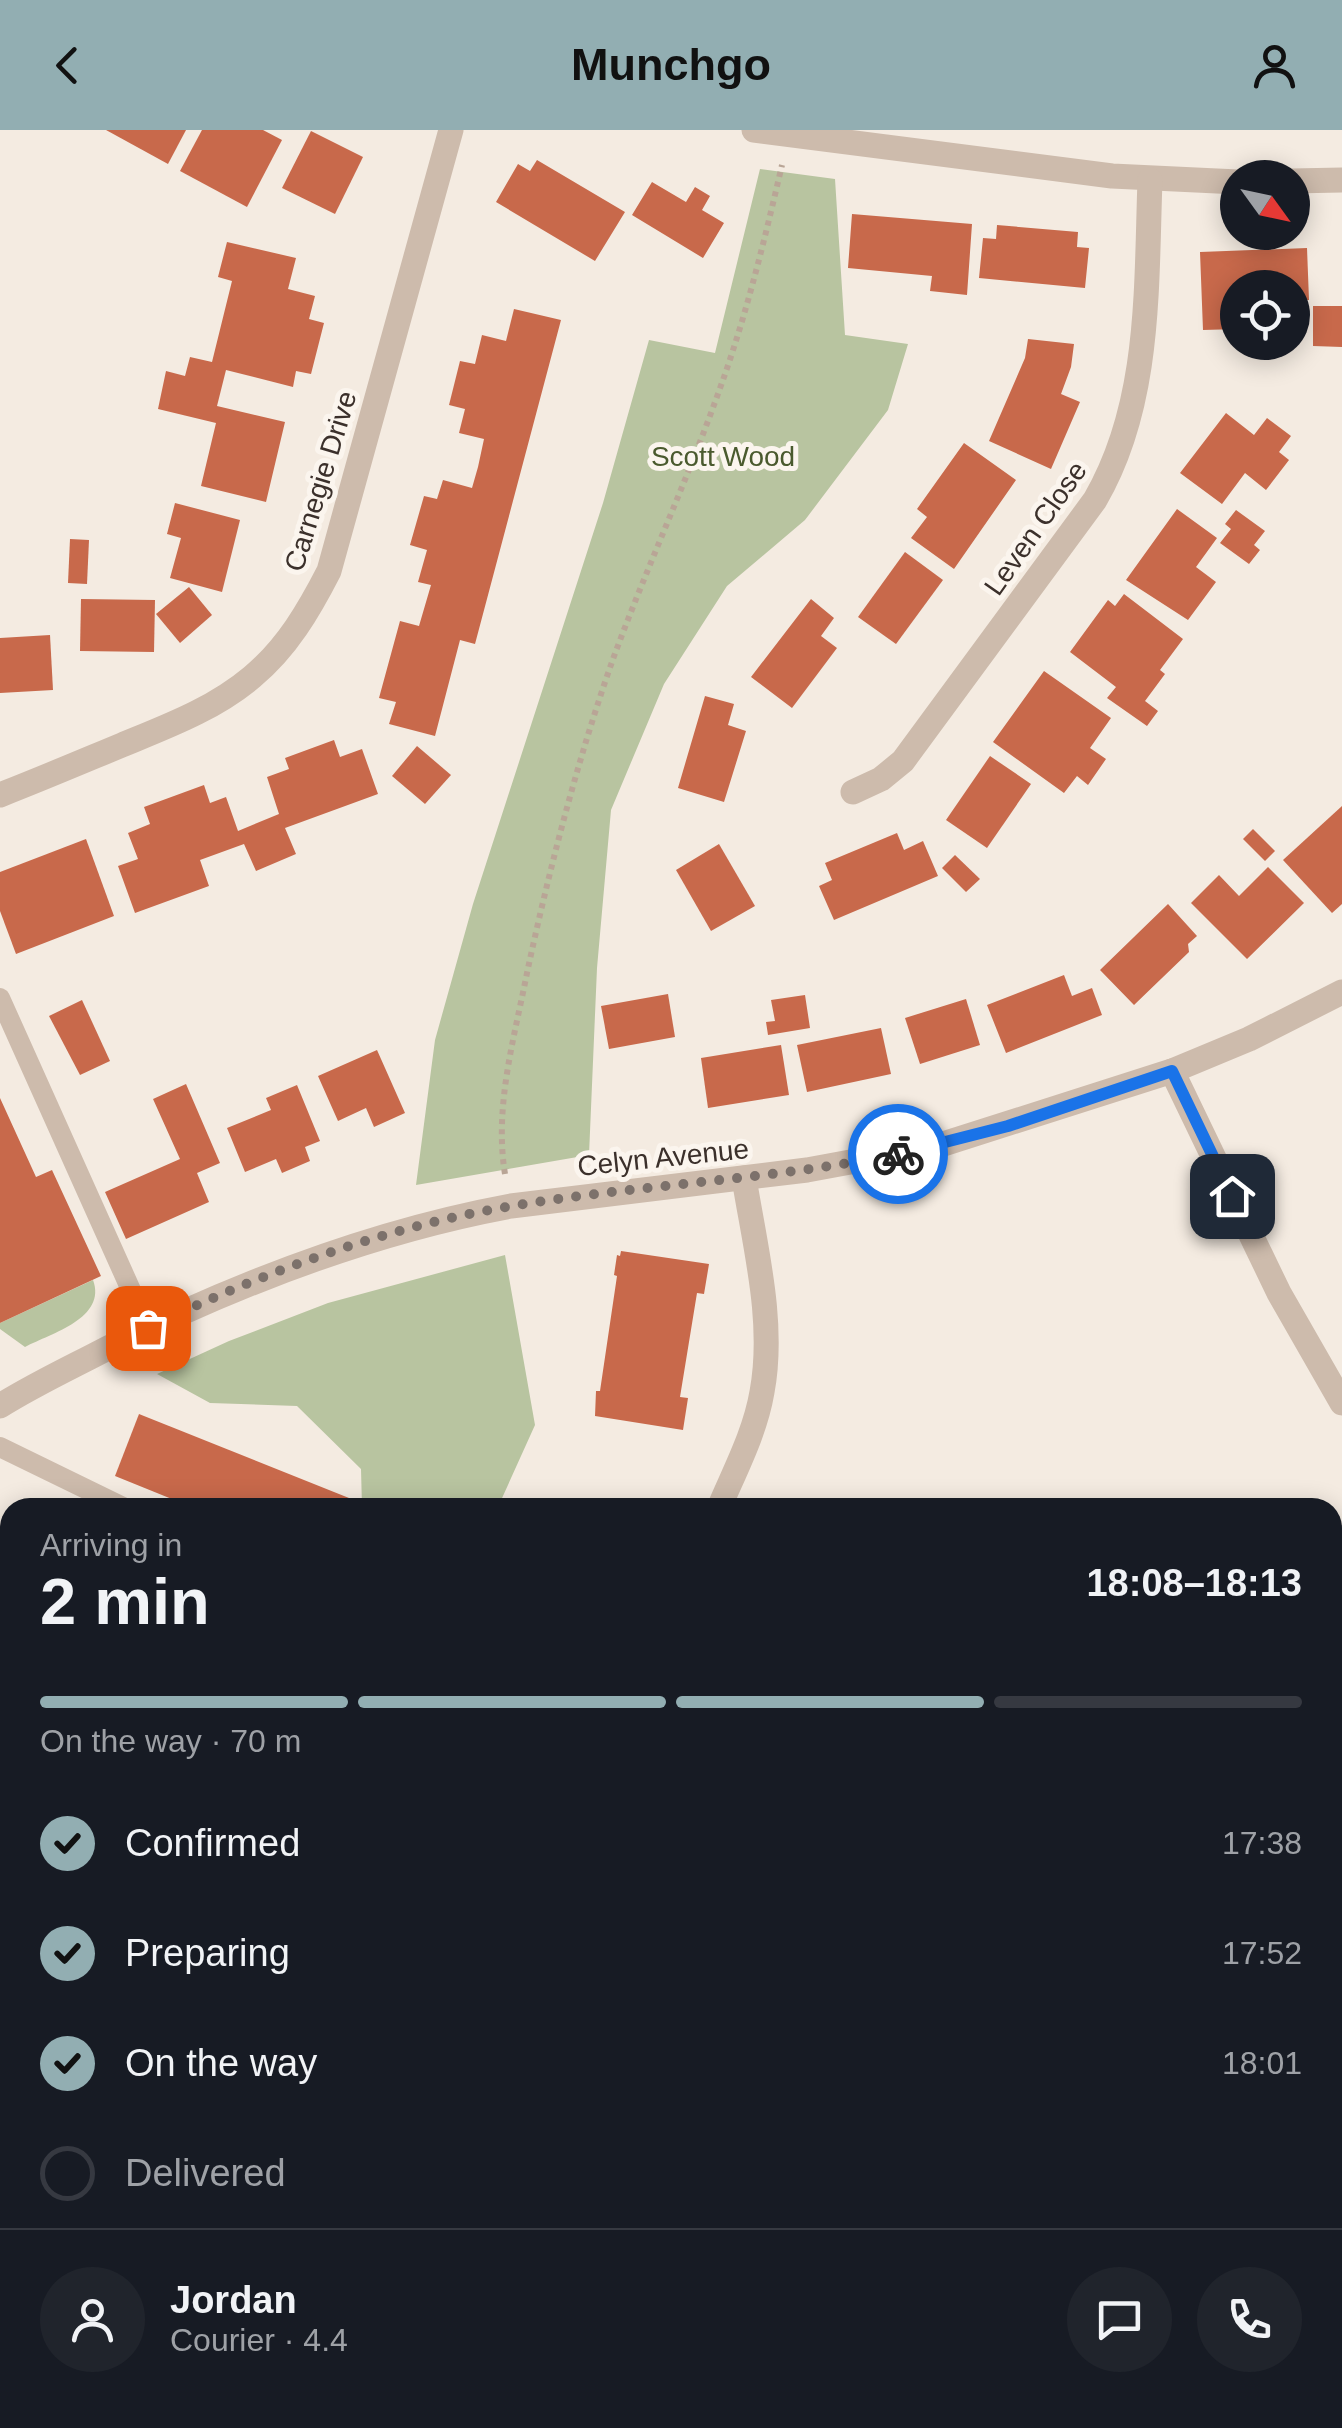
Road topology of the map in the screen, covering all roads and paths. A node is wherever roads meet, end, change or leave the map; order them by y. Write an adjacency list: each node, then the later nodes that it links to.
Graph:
1 (451, 130): 9 (street, Carnegie Drive)
2 (754, 130): 4 (street)
3 (782, 164): 13 (path)
4 (1150, 180): 7 (street); 8 (street, Leven Close)
5 (1342, 180): 6 (street)
6 (1310, 181)
7 (1220, 182)
8 (853, 792)
9 (0, 796)
10 (1342, 992): 12 (street, Celyn Avenue)
11 (0, 998): 15 (lane)
12 (1172, 1071): 14 (street, Celyn Avenue); 16 (street)
13 (505, 1177)
14 (744, 1178): 15 (street, Celyn Avenue); 20 (street)
15 (148, 1328): 17 (street, Celyn Avenue)
16 (1342, 1403)
17 (0, 1406)
18 (0, 1447): 19 (lane)
19 (105, 1498)
20 (723, 1498)

